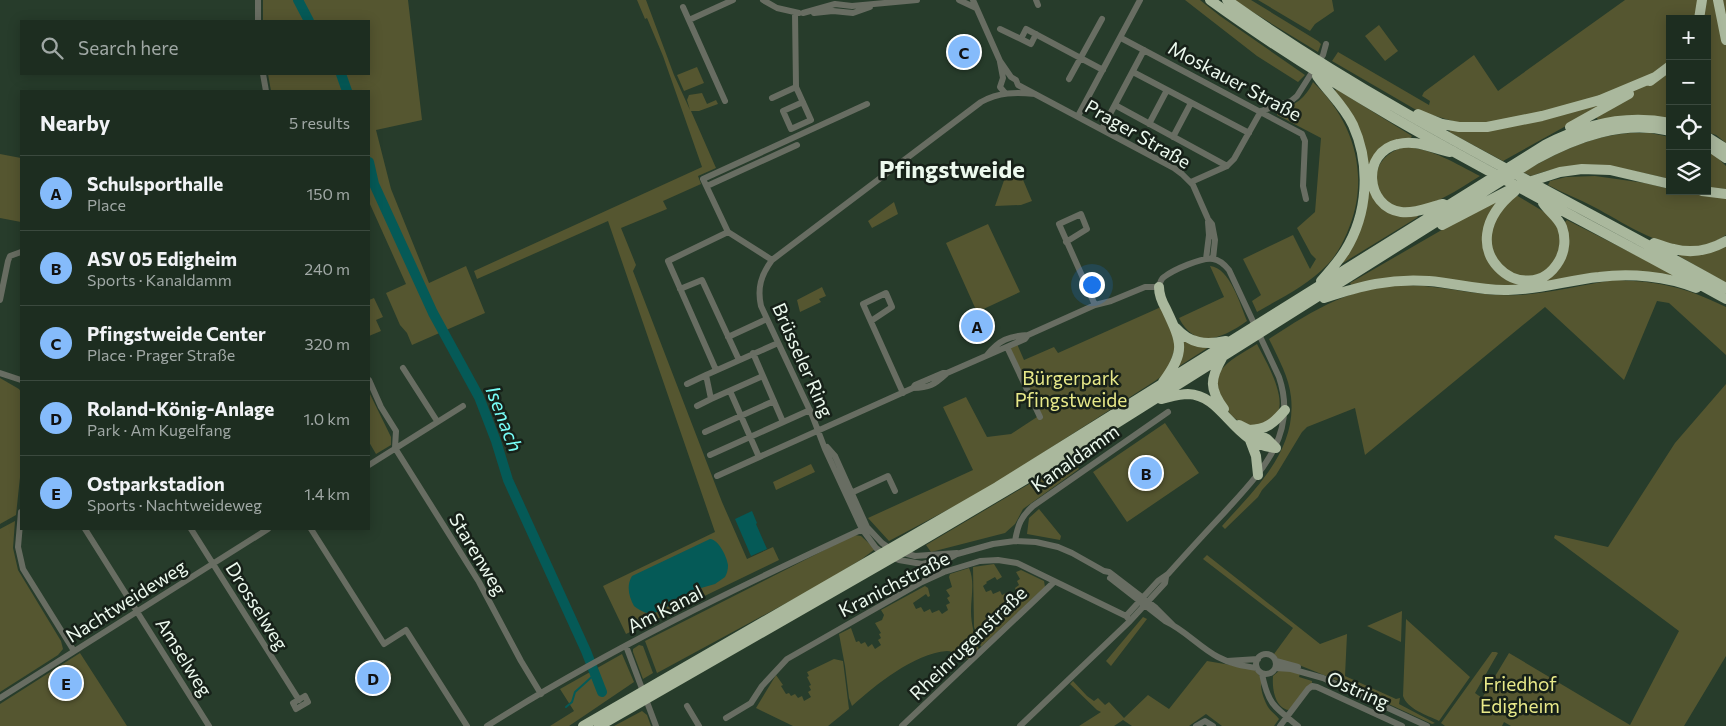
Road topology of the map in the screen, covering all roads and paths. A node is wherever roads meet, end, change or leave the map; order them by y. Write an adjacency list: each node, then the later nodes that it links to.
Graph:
1 (258, 0): 17 (street)
2 (733, 0): 18 (street)
3 (763, 0): 14 (street)
4 (917, 0): 14 (street)
5 (959, 0): 13 (street)
6 (975, 0): 13 (street)
7 (1140, 0): 23 (street)
8 (1210, 0): 29 (highway)
9 (1227, 0): 29 (highway)
10 (1702, 0): 15 (highway)
11 (1718, 0): 20 (highway)
12 (683, 7): 18 (street)
13 (976, 8): 28 (street)
14 (795, 13): 38 (street)
15 (1700, 15)
16 (1102, 19): 27 (street)
17 (258, 20)
18 (689, 20): 46 (street)
19 (1000, 29): 22 (street)
20 (1725, 31): 24 (highway)
21 (1036, 34): 22 (street); 22 (street); 27 (street)
22 (1021, 38)
23 (1121, 38): 26 (street, Moskauer Straße); 31 (street)
24 (1726, 40)
25 (1326, 44): 52 (street)
26 (1144, 50): 32 (street); 52 (street, Moskauer Straße)
27 (1080, 58): 31 (street); 37 (street)
28 (1000, 61): 34 (street); 36 (street)
29 (1316, 68): 48 (highway); 65 (highway); 87 (highway)
30 (1666, 69): 35 (highway)
31 (1103, 70): 53 (street)
32 (1133, 72): 42 (street); 51 (street)
33 (263, 75): 41 (street)
34 (1011, 77): 36 (street); 40 (street)
35 (1655, 77): 48 (highway); 62 (highway)
36 (1004, 78): 39 (street)
37 (1069, 79)
38 (796, 87): 44 (street); 47 (street)
39 (1000, 87): 43 (street); 45 (street, Brüsseler Ring)
40 (1016, 88): 43 (street, Prager Straße); 53 (street, Prager Straße)
41 (266, 89)
42 (1167, 90): 49 (street); 54 (street)
43 (1005, 93): 45 (street, Brüsseler Ring)
44 (772, 98)
45 (988, 99): 85 (street, Brüsseler Ring)
46 (725, 101)
47 (803, 102): 47 (street)
48 (1386, 102): 68 (highway)
49 (1191, 103): 58 (street); 59 (street)
50 (867, 104): 72 (street)
51 (1115, 106): 54 (street); 56 (street)
52 (1261, 111): 58 (street); 76 (street, Moskauer Straße)
53 (1078, 116): 56 (street, Prager Straße)
54 (1149, 124): 59 (street)
55 (1666, 124): 62 (highway)
56 (1102, 130): 70 (street, Prager Straße)
57 (1666, 130): 79 (highway)
58 (1249, 133): 67 (street)
59 (1173, 137): 67 (street)
60 (1711, 140): 64 (highway)
61 (798, 145): 72 (street)
62 (1544, 145): 77 (highway)
63 (1711, 148): 66 (highway)
64 (1726, 149)
65 (1456, 153): 68 (highway); 77 (highway)
66 (1726, 158)
67 (1227, 166): 70 (street)
68 (1492, 167): 75 (highway); 82 (highway)
69 (1530, 180): 71 (highway); 75 (highway); 79 (highway)
70 (1191, 182): 84 (street, Prager Straße)
71 (1666, 183)
72 (707, 186): 78 (street)
73 (1711, 192): 74 (highway)
74 (1726, 194)
75 (1540, 198): 89 (highway)
76 (1306, 199)
77 (1452, 202): 87 (highway)
78 (728, 232): 85 (street); 88 (street)
79 (1413, 237): 91 (highway)
80 (1726, 241): 82 (highway)
81 (1066, 242): 81 (street); 92 (street)
82 (1641, 242): 89 (highway)
83 (20, 252): 90 (street)
84 (1210, 259): 86 (street); 124 (street)
85 (772, 260): 93 (street, Brüsseler Ring)
86 (1159, 287): 92 (street); 95 (highway)
87 (1316, 288): 98 (highway)
88 (680, 289): 97 (street); 106 (street)
89 (1726, 295): 91 (highway)
90 (0, 300)
91 (1309, 302): 103 (highway)
92 (1095, 305): 96 (street)
93 (767, 319): 97 (street); 99 (street, Brüsseler Ring)
94 (871, 321): 94 (street); 117 (street)
95 (1173, 323): 98 (highway); 115 (highway)
96 (1028, 335): 100 (street); 102 (street)
97 (728, 337): 104 (street)
98 (1234, 340): 115 (highway)
99 (778, 342): 101 (street); 123 (street, Brüsseler Ring)
100 (1007, 347): 102 (street); 127 (street)
101 (753, 353): 104 (street); 109 (street)
102 (987, 355): 117 (street)
103 (1223, 357): 120 (highway); 133 (highway)
104 (738, 360): 106 (street)
105 (403, 368): 128 (street)
106 (716, 370): 108 (street)
107 (0, 373): 110 (street)
108 (706, 375): 114 (street); 118 (street)
109 (763, 376): 116 (street); 119 (street)
110 (14, 378): 111 (street); 113 (street)
111 (20, 380)
112 (370, 382): 131 (street)
113 (20, 383)
114 (687, 384)
115 (1159, 387): 152 (highway)
116 (730, 391): 118 (street); 126 (street)
117 (903, 393): 130 (street)
118 (711, 399): 122 (street)
119 (774, 401): 126 (street); 129 (street)
120 (1153, 401): 133 (highway); 154 (highway)
121 (463, 406): 128 (street)
122 (696, 406)
123 (810, 410): 129 (street); 130 (street, Brüsseler Ring)
124 (1284, 410): 133 (highway); 137 (street)
125 (1168, 412): 151 (street, Kanaldamm)
126 (741, 416): 132 (street); 135 (street)
127 (1040, 417)
128 (437, 421): 134 (street)
129 (783, 422): 135 (street)
130 (819, 430): 139 (street); 144 (street, Brüsseler Ring)
131 (396, 431): 134 (street); 136 (street)
132 (705, 432)
133 (1249, 435): 137 (highway); 141 (highway)
134 (413, 436): 136 (street)
135 (750, 437): 138 (street); 139 (street)
136 (395, 448): 140 (street); 169 (street, Starenweg)
137 (1276, 448): 141 (street)
138 (710, 455)
139 (759, 457): 142 (street)
140 (370, 463)
141 (1258, 475): 157 (street)
142 (717, 476)
143 (895, 491): 144 (street)
144 (850, 493): 146 (street, Brüsseler Ring)
145 (20, 524): 161 (street)
146 (864, 528): 152 (street, Brüsseler Ring); 154 (street, Brüsseler Ring); 160 (street, Am Kanal)
147 (86, 530): 158 (street, Amselweg)
148 (192, 530): 155 (street, Drosselweg)
149 (266, 530): 155 (street, Nachtweideweg)
150 (312, 530): 177 (street)
151 (1015, 541): 153 (street); 157 (street)
152 (896, 547): 153 (street); 154 (highway)
153 (957, 554): 154 (street)
154 (881, 558): 171 (highway)
155 (213, 564): 158 (street, Nachtweideweg); 172 (street, Drosselweg)
156 (1054, 582): 159 (street, Kranichstraße); 175 (street, Kranichstraße); 183 (street, Rheinrugenstraße)
157 (1144, 601): 159 (street); 163 (street)
158 (137, 611): 161 (street, Nachtweideweg); 176 (street, Amselweg)
159 (1128, 619): 184 (street)
160 (626, 646): 169 (street, Am Kanal); 181 (street)
161 (74, 651): 170 (street, Nachtweideweg)
162 (1258, 659): 163 (street); 164 (street); 165 (street)
163 (1227, 661): 165 (street)
164 (1276, 664): 167 (street); 190 (street, Ostring)
165 (1257, 668): 166 (street)
166 (1262, 674): 167 (street); 168 (street)
167 (1270, 674): 168 (street)
168 (1267, 692): 174 (street)
169 (541, 694): 178 (street, Am Kanal)
170 (0, 698)
171 (639, 698): 179 (highway); 180 (highway)
172 (299, 700)
173 (687, 706): 182 (street)
174 (1287, 717): 187 (street); 188 (street); 189 (street, Ostring)
175 (726, 718)
176 (209, 726)
177 (467, 726)
178 (487, 726)
179 (583, 726)
180 (599, 726)
181 (656, 726)
182 (699, 726)
183 (902, 726)
184 (1020, 726)
185 (1196, 726): 186 (street)
186 (1213, 726)
187 (1280, 726)
188 (1298, 726)
189 (1402, 726)
190 (1428, 726)

